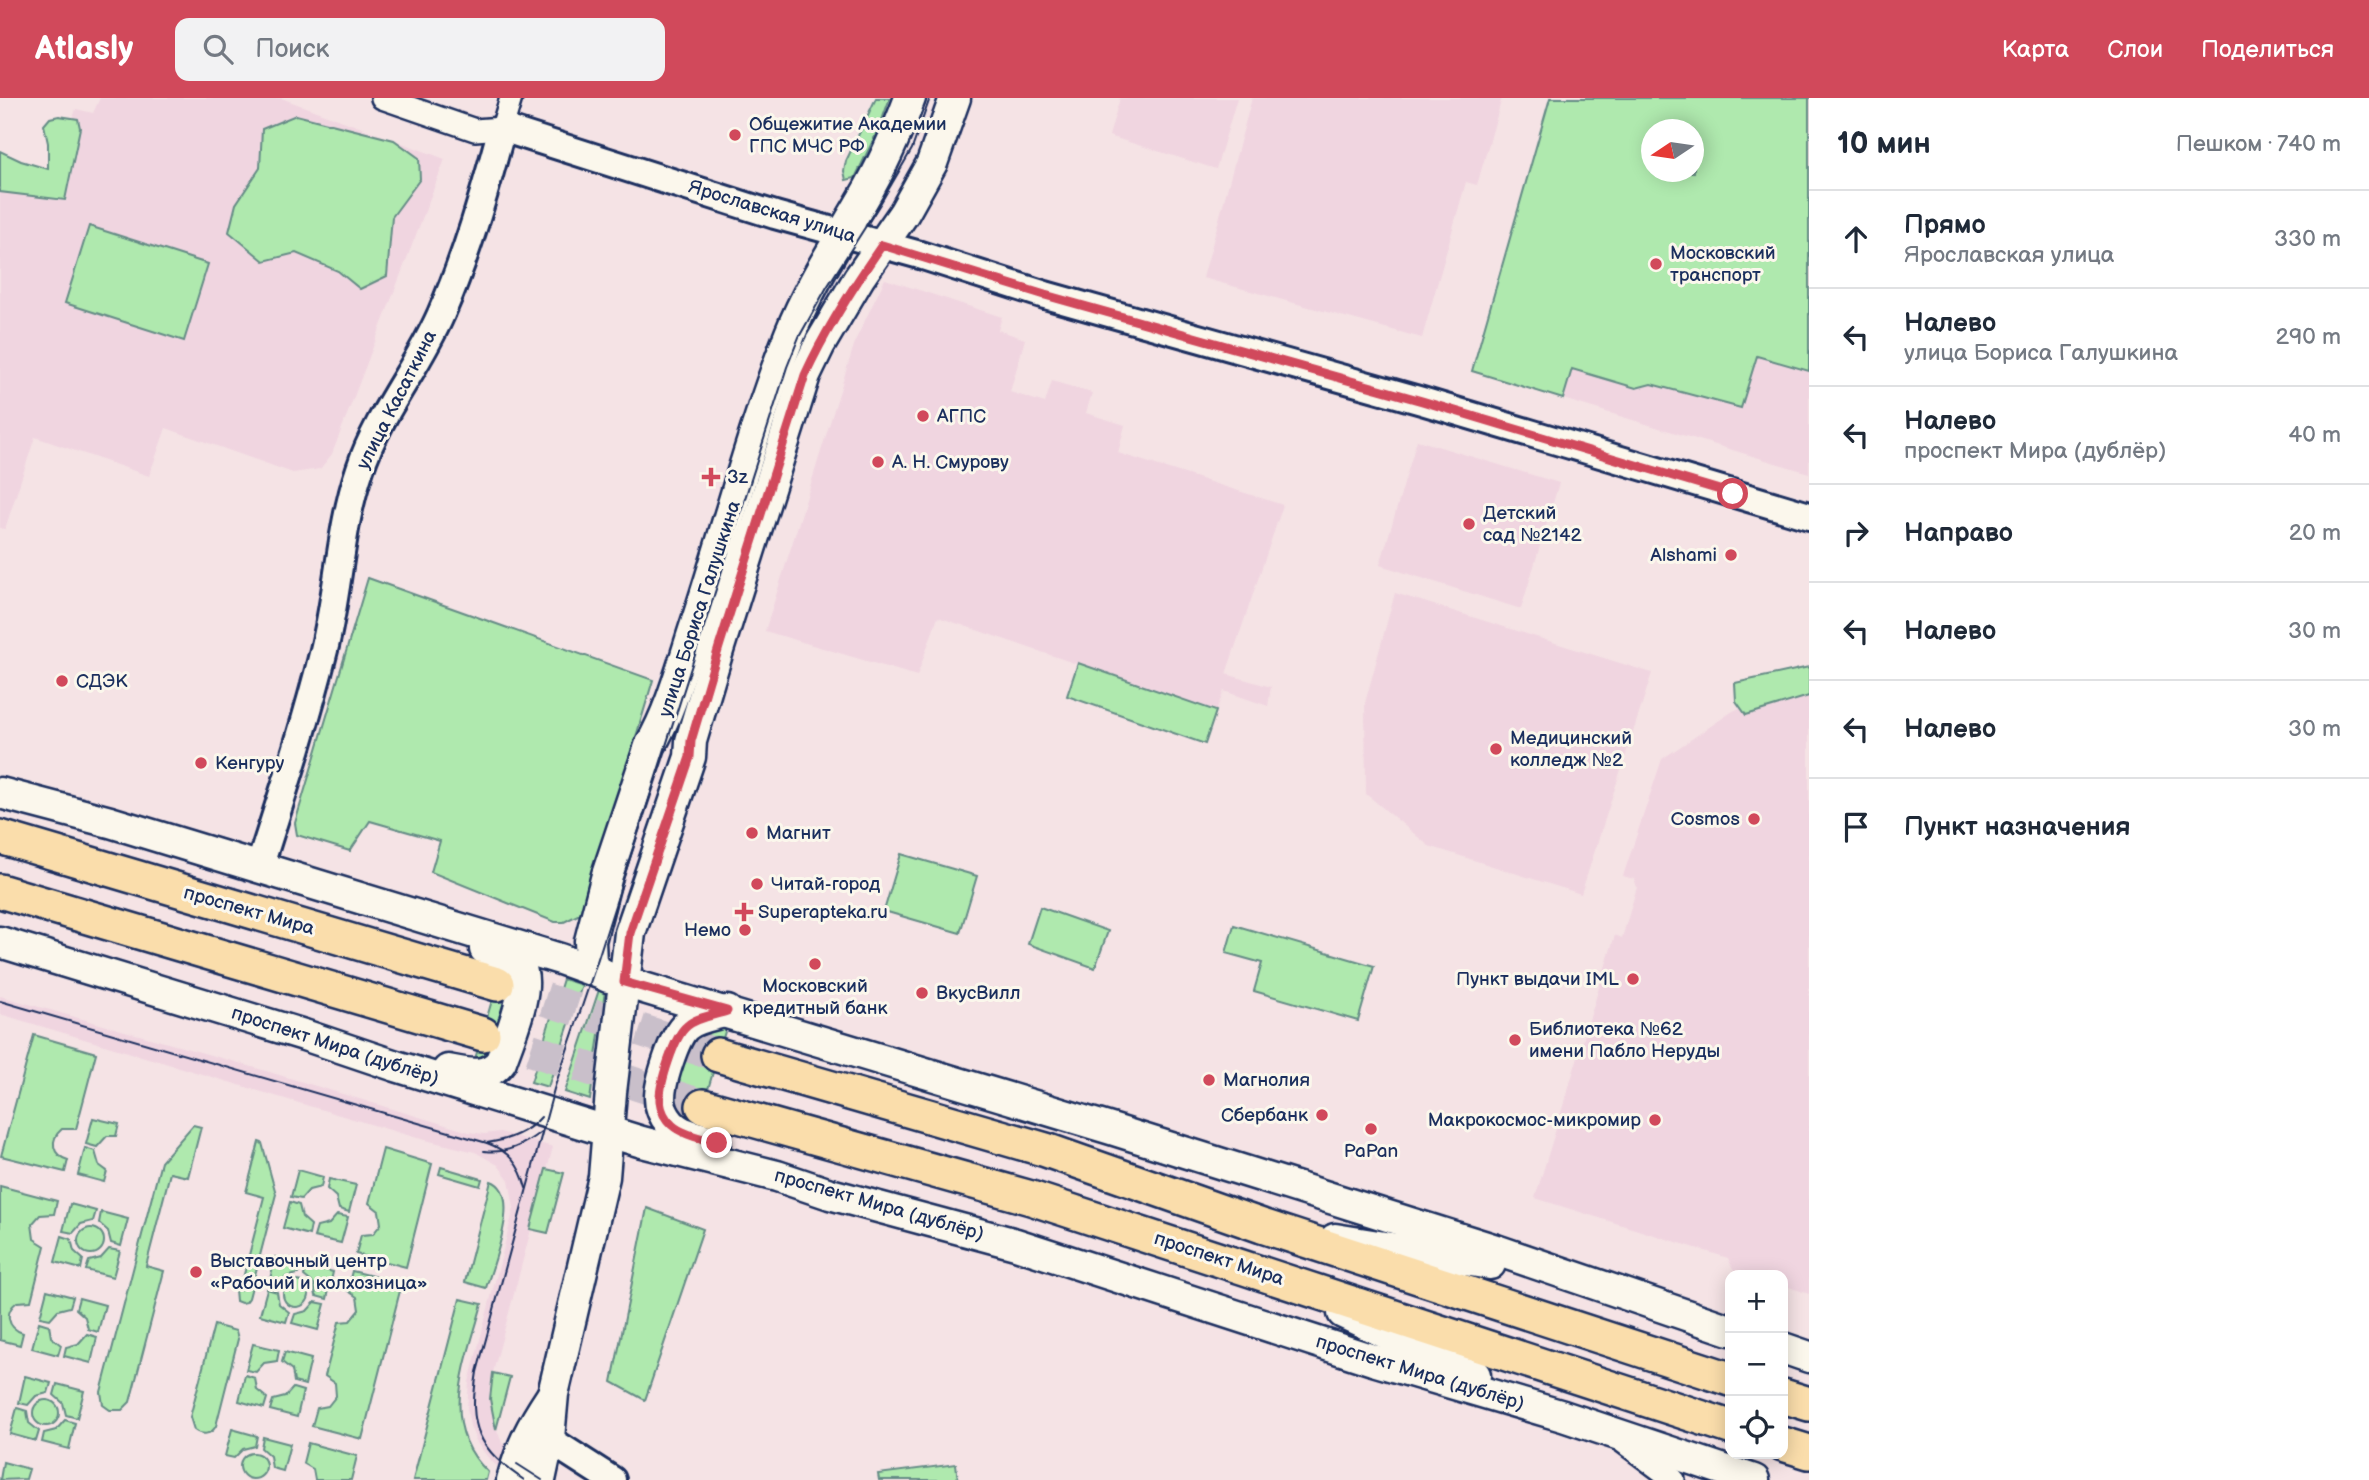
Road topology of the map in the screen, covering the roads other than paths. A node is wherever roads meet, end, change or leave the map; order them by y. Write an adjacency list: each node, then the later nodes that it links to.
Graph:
1 (382, 98): 5 (street, Ярославская улица)
2 (511, 98): 5 (street, улица Касаткина)
3 (909, 98): 6 (main road, улица Бориса Галушкина)
4 (955, 98): 7 (main road, улица Бориса Галушкина)
5 (502, 128): 6 (street, Ярославская улица); 12 (street, улица Касаткина)
6 (841, 234): 7 (street, Ярославская улица); 9 (main road, улица Бориса Галушкина)
7 (882, 245): 8 (street, Ярославская улица); 9 (main road, улица Бориса Галушкина)
8 (1809, 516)
9 (705, 642): 15 (main road, улица Бориса Галушкина); 19 (main road, улица Бориса Галушкина)
10 (0, 793): 12 (main road)
11 (0, 837): 18 (main road, проспект Мира)
12 (259, 868): 14 (main road)
13 (0, 891): 21 (main road)
14 (437, 923): 17 (main road); 23 (main road)
15 (596, 923): 17 (main road); 19 (main road, улица Бориса Галушкина)
16 (0, 942): 23 (main road, проспект Мира (дублёр))
17 (561, 959): 19 (main road)
18 (497, 984)
19 (616, 985): 20 (main road); 25 (main road)
20 (727, 1011): 26 (main road); 29 (main road)
21 (483, 1034)
22 (718, 1055): 27 (main road)
23 (396, 1066): 25 (main road, проспект Мира (дублёр))
24 (703, 1106): 28 (main road, проспект Мира)
25 (608, 1130): 26 (main road, проспект Мира (дублёр)); 40 (main road)
26 (777, 1176): 36 (main road, проспект Мира (дублёр))
27 (1262, 1226): 29 (main road); 33 (main road)
28 (1251, 1269): 36 (main road); 37 (main road, проспект Мира)
29 (1584, 1280): 30 (main road)
30 (1725, 1328)
31 (1788, 1350): 32 (main road)
32 (1809, 1357)
33 (1721, 1376)
34 (1788, 1398): 35 (main road)
35 (1809, 1404)
36 (1563, 1416): 38 (main road, проспект Мира (дублёр))
37 (1725, 1425)
38 (1608, 1430): 45 (street); 46 (main road, проспект Мира (дублёр))
39 (1788, 1446): 41 (main road)
40 (537, 1451): 42 (main road); 43 (street); 44 (street)
41 (1809, 1452)
42 (512, 1480)
43 (580, 1480)
44 (611, 1480)
45 (1674, 1480)
46 (1754, 1480)

